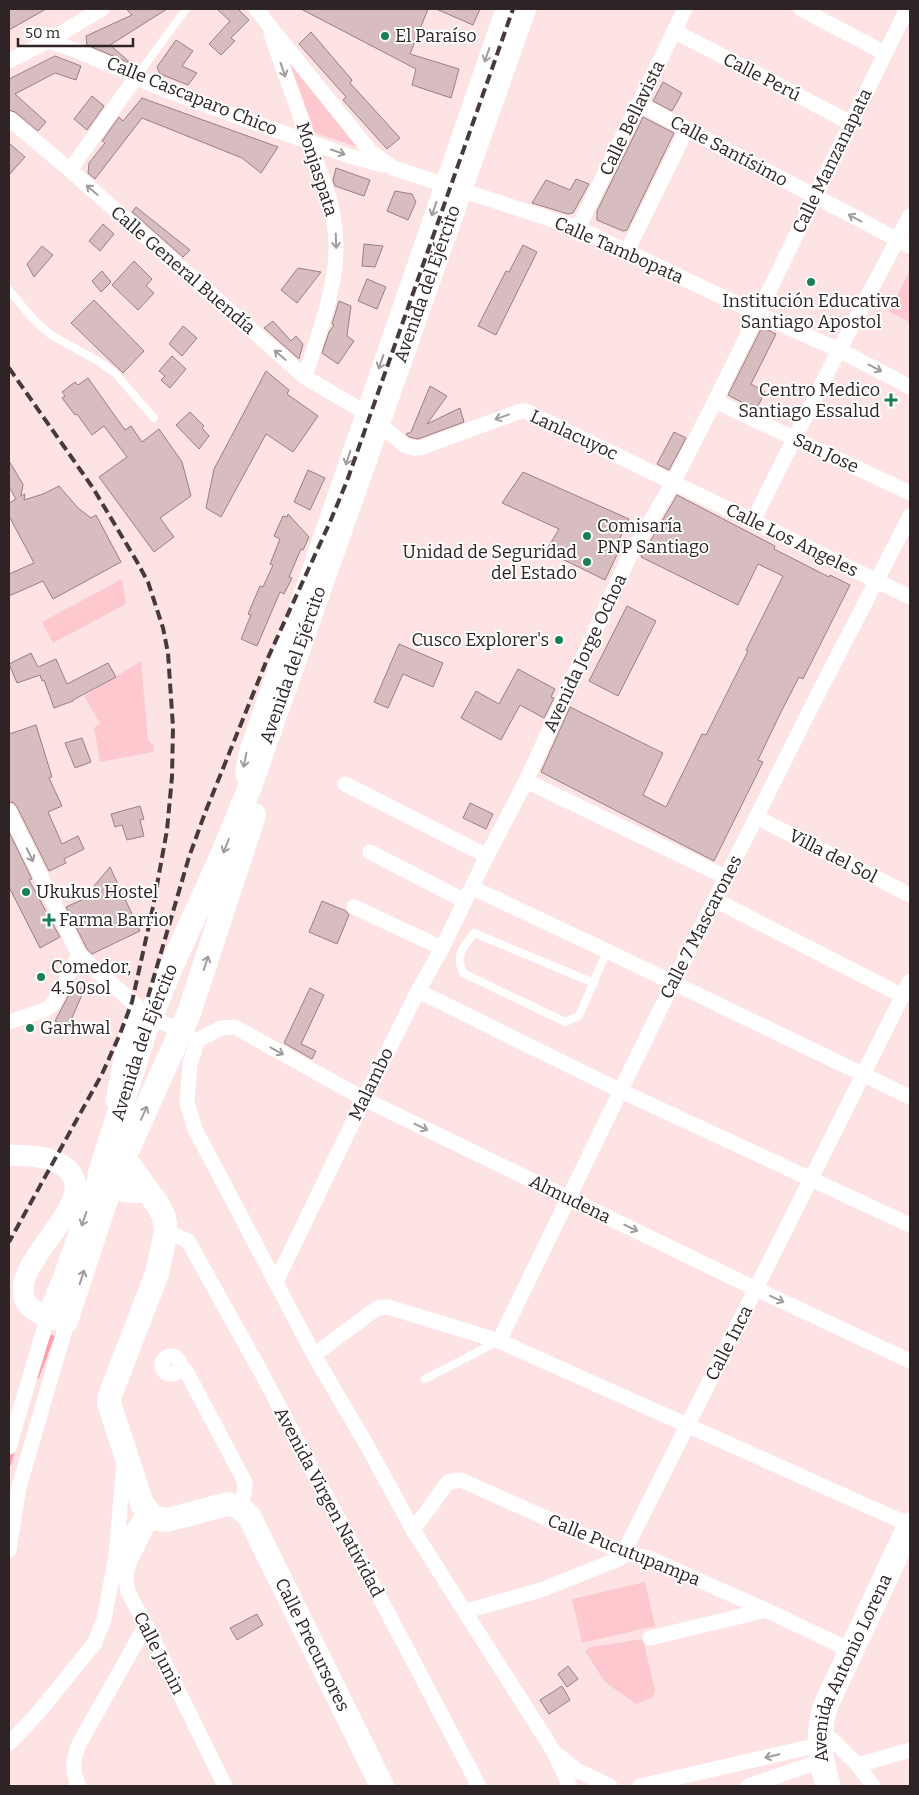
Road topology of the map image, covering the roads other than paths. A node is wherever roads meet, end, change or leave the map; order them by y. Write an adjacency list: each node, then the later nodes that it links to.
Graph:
1 (186, 9): 15 (lane)
2 (256, 9): 10 (street, Calle Tambopata)
3 (503, 9): 35 (street, Avenida del Ejército, one-way to 35)
4 (524, 9): 35 (main road, Avenida del Ejército)
5 (539, 9): 35 (main road, Avenida del Ejército)
6 (685, 9): 11 (street, Calle Bellavista)
7 (801, 9): 13 (street)
8 (907, 9): 13 (street, Calle Manzanapata)
9 (92, 11): 12 (street)
10 (267, 24): 20 (street, Monjaspata, one-way to 20); 21 (street, Calle Tambopata)
11 (674, 32): 16 (street, Calle Bellavista); 18 (street, Calle Perú)
12 (48, 41): 14 (street); 15 (street, Calle Cascaparo Chico)
13 (885, 53): 18 (street, Calle Manzanapata)
14 (9, 61)
15 (137, 76): 20 (street, Calle Cascaparo Chico); 22 (street)
16 (638, 104): 19 (street, Calle Santísimo); 25 (street, Calle Bellavista)
17 (9, 119): 22 (street, Calle General Buendía)
18 (851, 123): 23 (street, Calle Manzanapata)
19 (687, 129): 23 (street, Calle Santísimo); 27 (street)
20 (308, 142): 21 (street, Calle Cascaparo Chico, one-way to 21); 31 (street, Monjaspata, one-way to 31)
21 (393, 168): 25 (street, Calle Tambopata)
22 (70, 170): 31 (street, Calle General Buendía, one-way to 22)
23 (815, 196): 26 (street, Calle Santísimo, one-way to 23); 29 (street, Calle Manzanapata)
24 (910, 216): 26 (street)
25 (578, 228): 27 (street, Calle Tambopata)
26 (904, 243): 30 (street)
27 (627, 251): 29 (street, Calle Tambopata)
28 (9, 290): 34 (lane)
29 (758, 314): 30 (street, Calle Tambopata); 33 (street, Avenida Jorge Ochoa)
30 (839, 350): 32 (street, Calle Tambopata, one-way to 32); 36 (street)
31 (305, 376): 35 (street, Calle General Buendía)
32 (910, 387)
33 (715, 401): 36 (street, San Jose); 37 (street, Avenida Jorge Ochoa)
34 (154, 418)
35 (378, 422): 37 (street, Lanlacuyoc, one-way to 35); 70 (main road, Avenida del Ejército, one-way to 70); 70 (main road, Avenida del Ejército, one-way to 35)
36 (795, 438): 38 (street, San Jose); 40 (street)
37 (673, 483): 40 (street, Calle Los Angeles); 43 (street, Avenida Jorge Ochoa)
38 (910, 493)
39 (910, 516): 41 (street, Calle 7 Mascarones)
40 (753, 521): 41 (street, Calle Los Angeles)
41 (877, 581): 42 (street, Calle Los Angeles); 46 (street, Calle 7 Mascarones)
42 (910, 597)
43 (526, 781): 48 (street, Avenida Jorge Ochoa); 49 (street)
44 (345, 784): 48 (street)
45 (9, 811): 56 (street, one-way to 56)
46 (756, 817): 49 (street, Calle 7 Mascarones); 51 (street, Villa del Sol)
47 (370, 852): 50 (street)
48 (487, 856): 50 (street, Avenida Jorge Ochoa)
49 (726, 877): 52 (street, Calle 7 Mascarones)
50 (469, 895): 54 (street, Malambo); 55 (street)
51 (910, 895)
52 (715, 900): 59 (street, Calle 7 Mascarones); 61 (street)
53 (354, 907): 54 (street)
54 (442, 948): 60 (street, Malambo)
55 (607, 951): 58 (lane); 59 (street)
56 (79, 956): 62 (street); 63 (street)
57 (910, 981): 61 (street, Calle Inca)
58 (594, 983): 58 (lane)
59 (673, 983): 65 (street); 66 (street, Calle 7 Mascarones)
60 (418, 991): 66 (street); 68 (street, Malambo)
61 (903, 996): 65 (street, Calle Inca)
62 (137, 1006): 64 (street); 70 (street)
63 (9, 1022)
64 (193, 1038): 68 (street, Almudena, one-way to 68); 75 (street)
65 (864, 1075): 67 (street); 71 (street, Calle Inca)
66 (621, 1091): 71 (street); 72 (street, Calle 7 Mascarones)
67 (910, 1097)
68 (364, 1099): 72 (street, Almudena, one-way to 72); 75 (street, Malambo)
69 (9, 1155): 77 (main road)
70 (111, 1167): 74 (main road); 77 (main road, Avenida del Ejército)
71 (811, 1180): 73 (street); 76 (street, Calle Inca)
72 (568, 1197): 76 (street, Almudena, one-way to 76); 78 (street, Calle 7 Mascarones)
73 (910, 1225)
74 (166, 1230): 85 (main road); 106 (street, Avenida Virgen Natividad)
75 (276, 1282): 79 (street)
76 (756, 1289): 80 (street, Almudena, one-way to 80); 83 (street, Calle Inca)
77 (57, 1320): 84 (street); 90 (street)
78 (499, 1341): 79 (street); 82 (lane); 83 (street)
79 (314, 1355): 89 (street)
80 (910, 1361)
81 (180, 1366): 86 (street)
82 (425, 1379)
83 (688, 1426): 88 (street); 91 (street, Calle Inca)
84 (9, 1447)
85 (125, 1452): 87 (main road); 92 (street)
86 (239, 1507): 87 (main road); 105 (main road, Calle Precursores)
87 (149, 1513): 92 (street); 95 (street, Calle Junin)
88 (910, 1525): 97 (highway, Avenida Antonio Lorena)
89 (413, 1530): 91 (street, Calle Pucutupampa); 94 (street)
90 (9, 1550)
91 (624, 1553): 93 (street, Calle Pucutupampa); 94 (street)
92 (115, 1561): 98 (street)
93 (766, 1610): 96 (street); 97 (street, Calle Pucutupampa)
94 (466, 1611): 101 (street)
95 (146, 1625): 103 (street); 104 (street, Calle Junin)
96 (650, 1638)
97 (852, 1651): 99 (highway, Avenida Antonio Lorena)
98 (9, 1744)
99 (820, 1745): 102 (street); 109 (street, one-way to 109); 110 (street); 111 (highway, Avenida Antonio Lorena)
100 (910, 1750): 102 (street)
101 (554, 1752): 107 (street); 108 (street)
102 (858, 1764): 112 (street)
103 (79, 1786)
104 (225, 1786)
105 (382, 1786)
106 (479, 1786)
107 (570, 1786)
108 (610, 1786)
109 (640, 1786)
110 (748, 1786)
111 (828, 1786)
112 (873, 1786)

